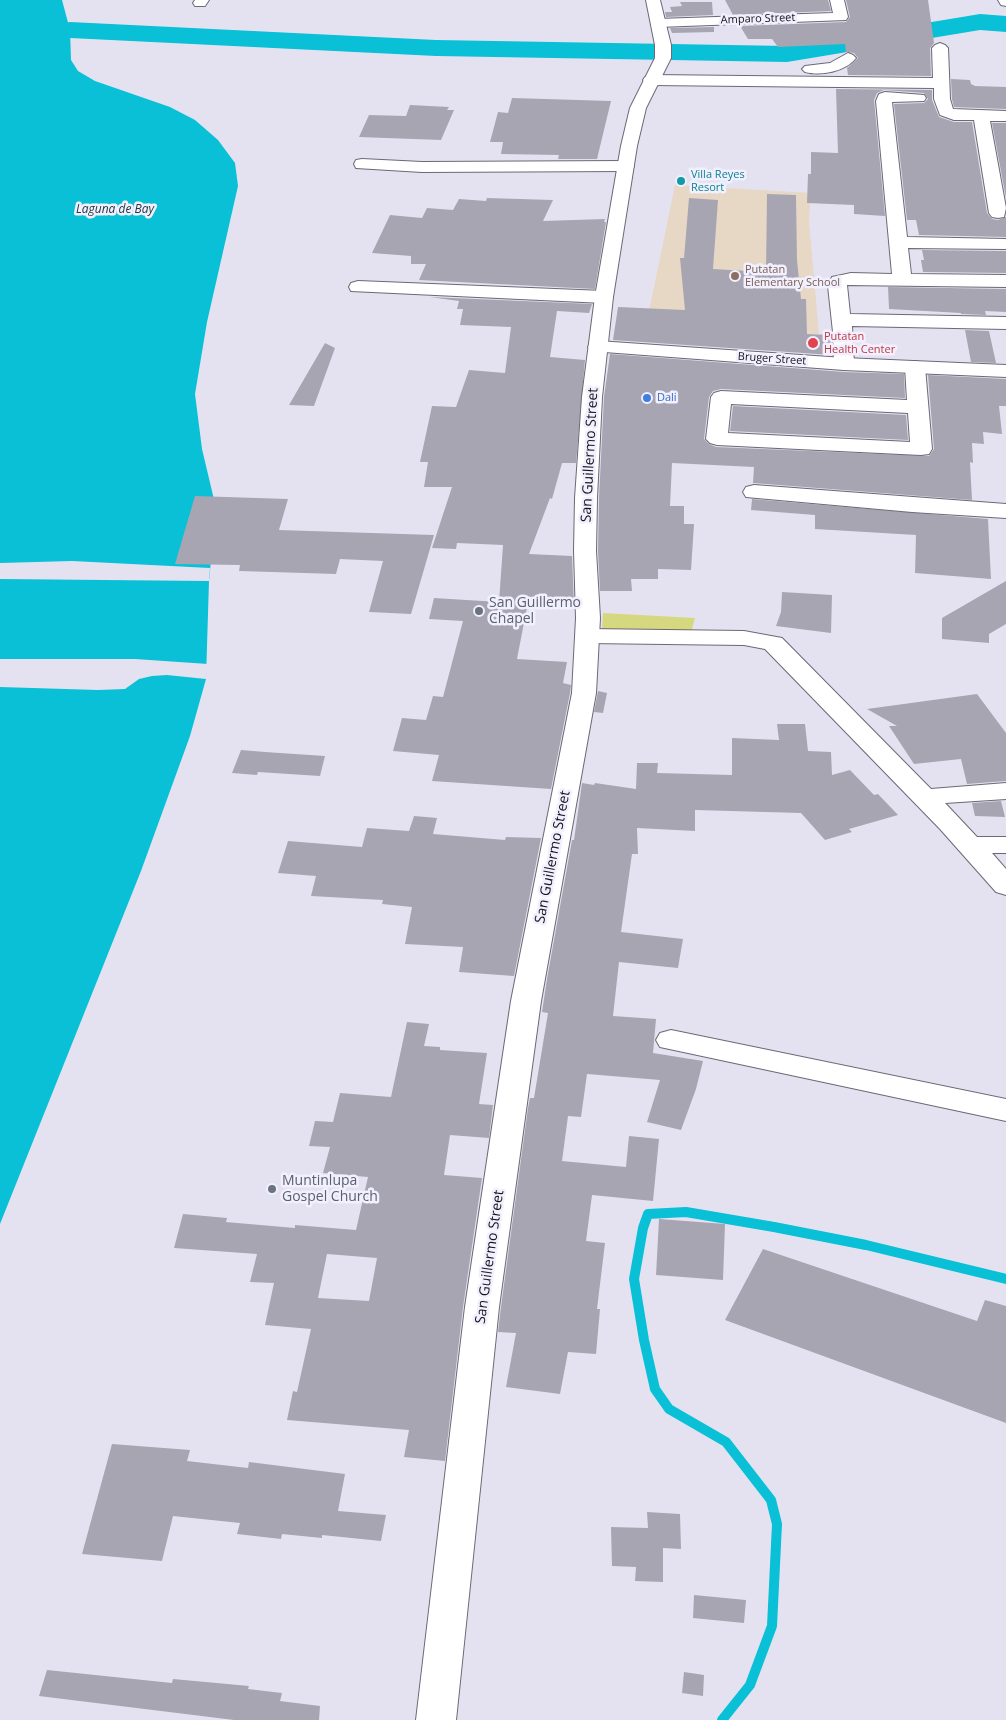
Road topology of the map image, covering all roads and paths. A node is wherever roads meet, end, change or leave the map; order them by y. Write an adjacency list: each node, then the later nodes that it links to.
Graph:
1 (653, 0): 3 (street)
2 (837, 0): 3 (street, Amparo Street)
3 (658, 23): 5 (street)
4 (940, 48): 7 (street)
5 (658, 63): 6 (street); 6 (street); 11 (street, San Guillermo Street)
6 (844, 80): 7 (street)
7 (942, 91): 8 (street); 13 (street)
8 (981, 115): 9 (street); 12 (street)
9 (1006, 116)
10 (362, 164): 11 (street)
11 (626, 166): 18 (street, San Guillermo Street)
12 (1000, 209)
13 (898, 242): 14 (street); 15 (street)
14 (1006, 244)
15 (902, 279): 16 (street); 19 (street)
16 (1006, 281)
17 (358, 287): 18 (street)
18 (604, 297): 21 (street, San Guillermo Street)
19 (841, 320): 20 (street); 22 (street)
20 (1006, 323)
21 (598, 347): 22 (street, Bruger Street); 28 (street, San Guillermo Street)
22 (844, 364): 23 (street, Bruger Street)
23 (915, 368): 24 (street, Bruger Street); 25 (street)
24 (1006, 371)
25 (918, 407): 25 (street)
26 (754, 492): 27 (street)
27 (1006, 511)
28 (587, 636): 30 (street); 35 (street, San Guillermo Street)
29 (1006, 791): 30 (street)
30 (926, 797): 31 (street)
31 (995, 846): 32 (street)
32 (1006, 886)
33 (671, 1040): 34 (street)
34 (1006, 1110)
35 (436, 1720)

